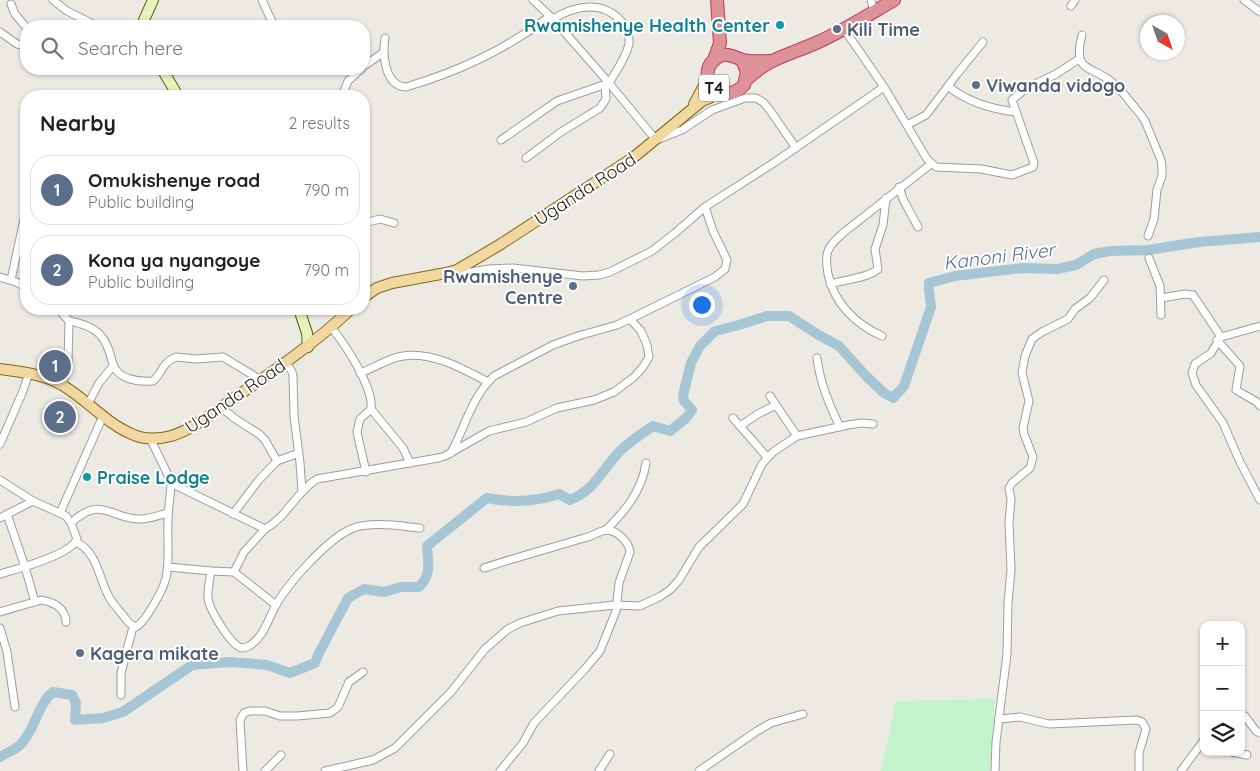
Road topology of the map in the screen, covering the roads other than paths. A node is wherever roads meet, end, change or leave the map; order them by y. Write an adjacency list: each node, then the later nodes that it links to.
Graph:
1 (53, 0): 13 (street)
2 (153, 0): 14 (street)
3 (262, 0): 15 (street)
4 (533, 0): 11 (street)
5 (717, 0): 17 (highway, T4)
6 (894, 0): 9 (highway, T4)
7 (1244, 0): 10 (street)
8 (11, 4): 12 (street)
9 (873, 6): 16 (highway, T4)
10 (1260, 12)
11 (551, 18): 23 (street); 33 (street); 33 (street)
12 (20, 20)
13 (85, 20)
14 (144, 20)
15 (271, 20)
16 (844, 29): 27 (highway, T4); 35 (street)
17 (719, 31): 24 (highway, T4); 25 (highway, T4)
18 (0, 32): 22 (street)
19 (1082, 35): 26 (street)
20 (385, 38): 23 (street)
21 (983, 42): 34 (street)
22 (20, 45)
23 (384, 52): 28 (street)
24 (738, 58): 25 (highway, T4); 27 (highway, T4); 32 (highway, T4)
25 (714, 60): 31 (highway, T4)
26 (1079, 60): 40 (street); 53 (street)
27 (770, 61): 32 (highway, T4)
28 (370, 62)
29 (166, 75): 36 (street)
30 (354, 75): 37 (street)
31 (708, 78): 38 (highway, T4); 39 (main road, Uganda Road)
32 (747, 79): 38 (highway, T4)
33 (607, 84): 42 (street); 43 (street); 45 (street)
34 (948, 86): 40 (street); 41 (street)
35 (884, 87): 41 (street); 44 (street)
36 (174, 90)
37 (344, 90)
38 (726, 94): 39 (main road, Uganda Road)
39 (689, 111): 43 (main road, Uganda Road)
40 (1016, 112): 46 (street)
41 (907, 125): 46 (street)
42 (501, 140)
43 (656, 140): 44 (street); 56 (main road, Uganda Road)
44 (796, 148): 49 (street)
45 (526, 158)
46 (930, 164): 47 (street)
47 (899, 187): 48 (street); 52 (street)
48 (886, 198): 61 (street); 61 (street)
49 (705, 207): 56 (street); 68 (street)
50 (370, 222): 51 (street)
51 (394, 223)
52 (918, 227)
53 (1148, 236)
54 (20, 238): 58 (street)
55 (1149, 258): 63 (street)
56 (457, 270): 62 (main road, Uganda Road)
57 (0, 277): 58 (street)
58 (11, 280): 60 (street)
59 (1104, 280): 140 (street)
60 (20, 284)
61 (830, 284): 72 (street)
62 (370, 293)
63 (1161, 298): 67 (street); 73 (street)
64 (64, 315): 69 (street)
65 (301, 315): 74 (street)
66 (344, 315): 71 (main road, Uganda Road)
67 (1161, 315)
68 (630, 319): 82 (street); 101 (street)
69 (69, 321): 77 (street); 83 (street)
70 (1260, 326): 73 (street)
71 (331, 327): 74 (main road, Uganda Road); 79 (street)
72 (882, 336)
73 (1219, 338): 88 (street); 110 (street)
74 (308, 346): 76 (main road, Uganda Road)
75 (817, 358): 96 (street)
76 (286, 362): 81 (main road, Uganda Road); 100 (street)
77 (113, 366): 81 (street); 86 (street)
78 (0, 369): 80 (main road, Uganda Road)
79 (360, 373): 82 (street); 90 (street)
80 (28, 374): 83 (main road, Uganda Road); 99 (street)
81 (261, 380): 85 (main road, Uganda Road)
82 (488, 382): 101 (street)
83 (62, 385): 86 (main road, Uganda Road)
84 (770, 396): 87 (street)
85 (232, 400): 89 (main road, Uganda Road); 92 (street)
86 (88, 404): 91 (main road, Uganda Road)
87 (776, 405): 95 (street); 97 (street)
88 (1260, 406)
89 (221, 407): 92 (street); 98 (main road, Uganda Road)
90 (371, 410): 104 (street); 106 (street)
91 (103, 416): 98 (main road, Uganda Road); 112 (street)
92 (234, 418): 103 (street)
93 (733, 418): 95 (street)
94 (872, 424): 96 (street)
95 (740, 426): 102 (street)
96 (840, 426): 97 (street)
97 (797, 436): 102 (street)
98 (150, 438): 108 (street)
99 (0, 444)
100 (299, 453): 103 (street); 109 (street)
101 (450, 453): 104 (street)
102 (767, 457): 130 (street)
103 (277, 461): 115 (street)
104 (410, 463): 106 (street)
105 (646, 463): 120 (street)
106 (366, 472): 109 (street)
107 (0, 480): 111 (street)
108 (172, 482): 113 (street); 115 (street)
109 (302, 491): 119 (street)
110 (1260, 500)
111 (33, 501): 112 (street); 114 (street)
112 (60, 513): 117 (street)
113 (168, 513): 117 (street); 123 (street)
114 (7, 514): 116 (street); 122 (street)
115 (233, 514): 119 (street)
116 (0, 518)
117 (71, 523): 121 (street)
118 (420, 528): 129 (street)
119 (265, 529): 126 (street)
120 (606, 530): 124 (street); 130 (street)
121 (76, 542): 122 (street); 133 (street)
122 (26, 567): 127 (street); 128 (street)
123 (168, 567): 125 (street); 133 (street)
124 (484, 568)
125 (211, 572): 126 (street); 129 (street)
126 (234, 572): 129 (street)
127 (0, 574)
128 (34, 602): 131 (street); 132 (street)
129 (276, 605)
130 (615, 605): 147 (street); 148 (street)
131 (0, 612)
132 (66, 622)
133 (134, 627): 136 (street)
134 (0, 628): 137 (street)
135 (363, 672): 145 (street)
136 (121, 695)
137 (15, 707)
138 (803, 714): 150 (street)
139 (1245, 716): 141 (street)
140 (999, 719): 151 (street); 152 (street)
141 (1260, 733)
142 (1200, 745): 153 (street)
143 (610, 754): 149 (street)
144 (281, 756): 146 (street)
145 (243, 771)
146 (265, 771)
147 (325, 771)
148 (500, 771)
149 (599, 771)
150 (699, 771)
151 (995, 771)
152 (1139, 771)
153 (1181, 771)

